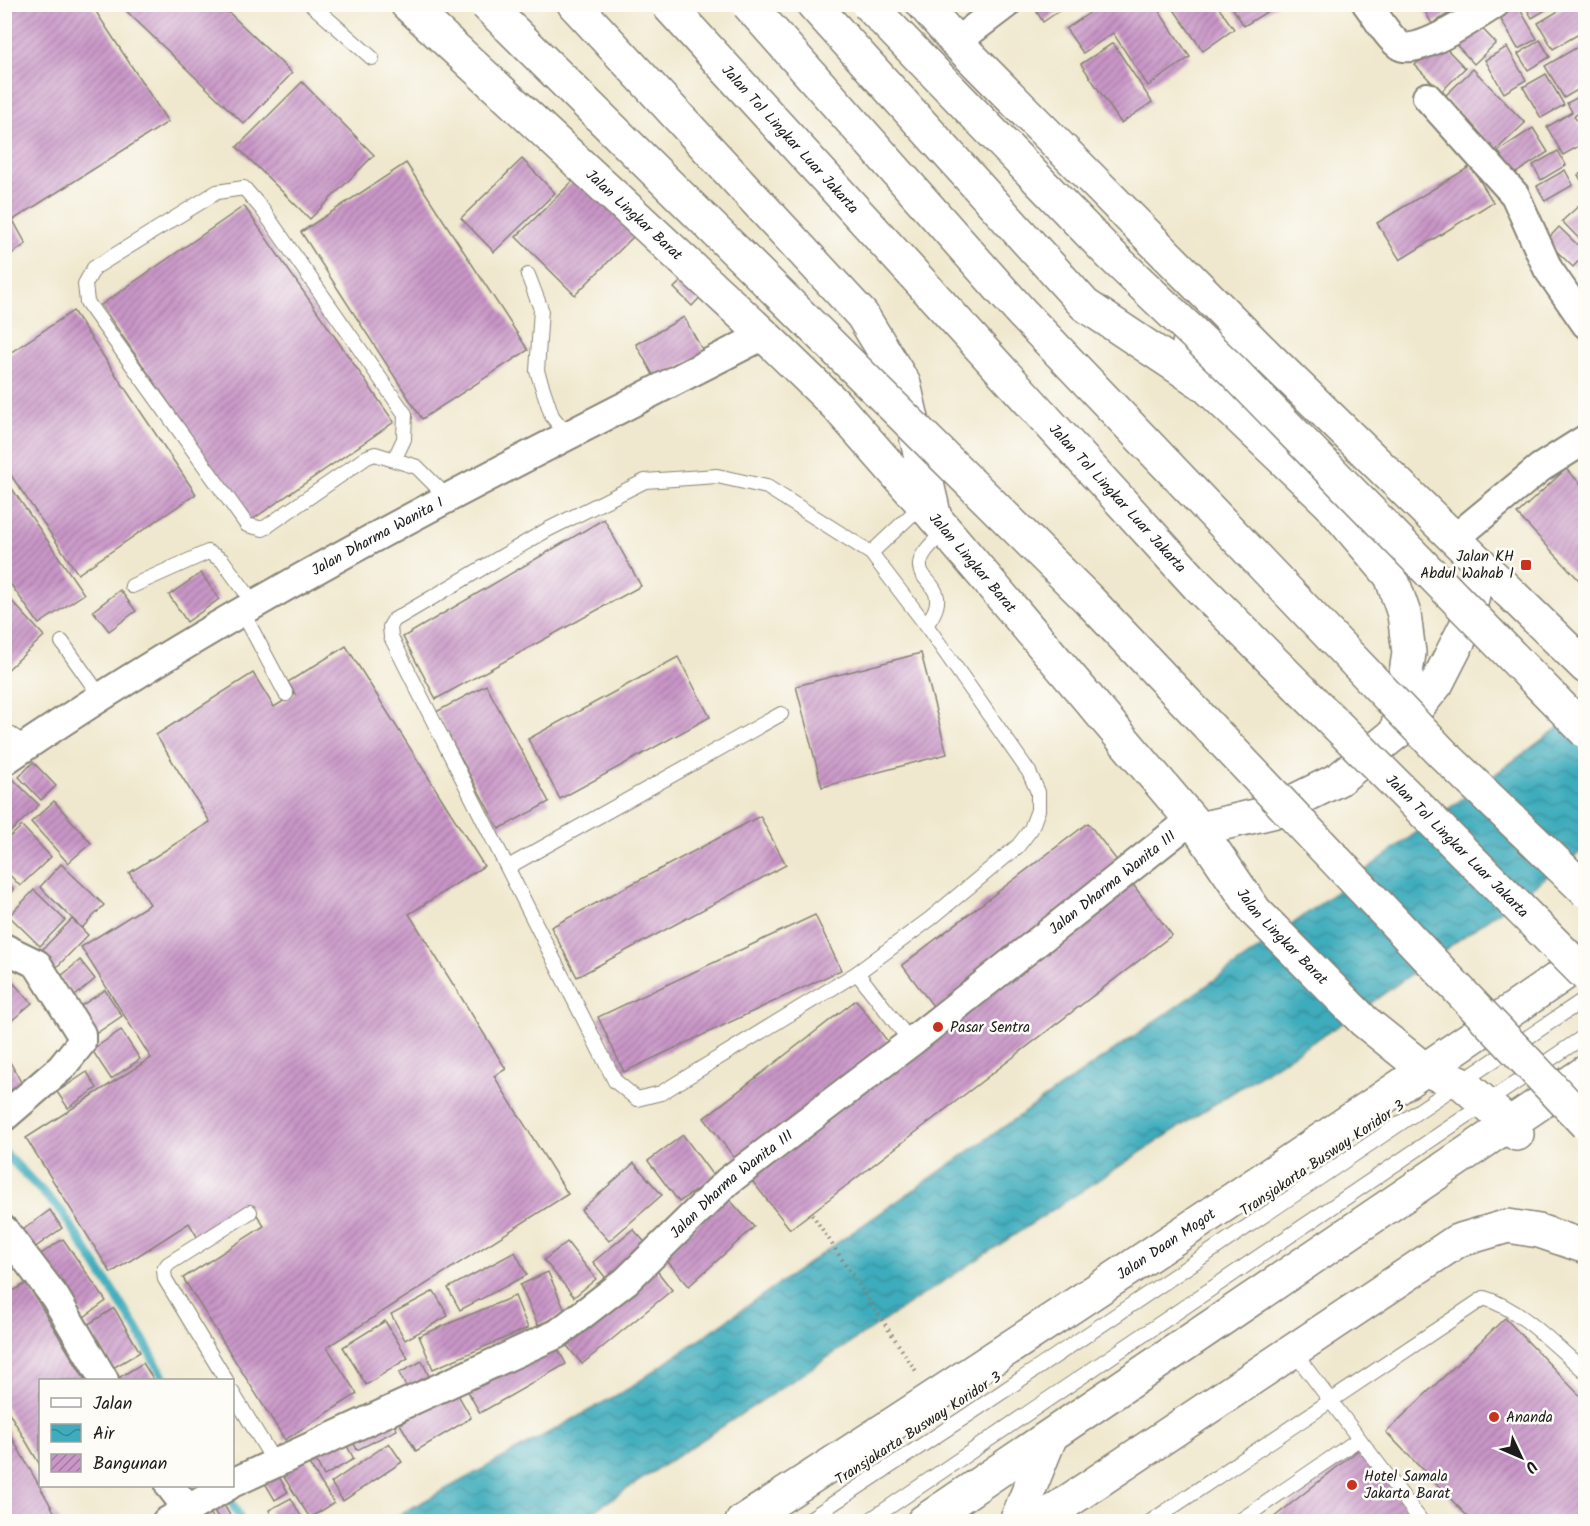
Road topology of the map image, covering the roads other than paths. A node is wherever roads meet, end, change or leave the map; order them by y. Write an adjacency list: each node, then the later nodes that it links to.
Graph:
1 (311, 4): 14 (lane)
2 (407, 4): 18 (main road, Jalan Lingkar Barat)
3 (486, 4): 55 (main road, bridge)
4 (574, 4): 25 (main road)
5 (667, 4): 46 (main road, Jalan Tol Lingkar Luar Jakarta, bridge)
6 (748, 4): 42 (main road, bridge)
7 (813, 4): 19 (main road)
8 (868, 4): 38 (main road, bridge)
9 (923, 4): 13 (main road)
10 (1006, 4): 13 (street)
11 (1367, 4): 12 (street)
12 (1495, 4)
13 (956, 42): 20 (main road)
14 (372, 58)
15 (1427, 97): 17 (street)
16 (528, 275): 21 (lane)
17 (1581, 305)
18 (764, 335): 21 (street, Jalan Dharma Wanita I); 25 (main road, Jalan Lingkar Barat)
19 (1134, 338): 20 (main road); 37 (main road)
20 (1263, 352): 26 (main road)
21 (568, 436): 24 (street, Jalan Dharma Wanita I)
22 (1586, 439): 26 (street)
23 (394, 460): 23 (lane); 24 (lane)
24 (448, 498): 30 (street, Jalan Dharma Wanita I)
25 (935, 517): 27 (lane); 31 (lane); 40 (main road, Jalan Lingkar Barat)
26 (1454, 539): 28 (main road)
27 (871, 553): 31 (lane); 41 (lane)
28 (1480, 563): 33 (main road); 37 (main road)
29 (132, 586): 30 (lane)
30 (249, 609): 34 (lane); 35 (street, Jalan Dharma Wanita I)
31 (926, 625): 45 (lane)
32 (62, 642): 35 (lane)
33 (1584, 665)
34 (286, 694)
35 (101, 697): 39 (street, Jalan Dharma Wanita I)
36 (781, 714): 41 (lane)
37 (1397, 732): 40 (main road)
38 (1586, 732)
39 (12, 745)
40 (1195, 825): 49 (street, Jalan Dharma Wanita III); 50 (main road, Jalan Lingkar Barat)
41 (508, 867): 45 (lane)
42 (1586, 891)
43 (4, 948): 53 (street)
44 (1586, 959): 50 (main road, Jalan Daan Mogot)
45 (857, 973): 49 (lane)
46 (1586, 975)
47 (1586, 998): 52 (lane, Transjakarta Busway Koridor 3)
48 (1586, 1035): 54 (lane)
49 (911, 1042): 67 (street, Jalan Dharma Wanita III)
50 (1425, 1070): 52 (main road, Jalan Lingkar Barat); 72 (main road, Jalan Daan Mogot)
51 (1586, 1072): 54 (main road)
52 (1462, 1083): 54 (main road, Jalan Lingkar Barat); 73 (lane, Transjakarta Busway Koridor 3)
53 (4, 1117)
54 (1504, 1120): 65 (main road); 74 (lane)
55 (1586, 1125)
56 (250, 1212): 62 (lane)
57 (4, 1230): 61 (street)
58 (1586, 1247): 59 (main road)
59 (1293, 1351): 64 (lane); 77 (main road)
60 (1586, 1372): 64 (lane)
61 (103, 1379)
62 (225, 1379)
63 (234, 1395): 67 (lane)
64 (1328, 1401): 66 (lane); 78 (lane)
65 (1050, 1438): 75 (main road); 76 (main road)
66 (1359, 1438): 79 (lane); 80 (lane)
67 (275, 1462): 68 (street, Jalan Dharma Wanita III)
68 (234, 1483)
69 (178, 1487): 71 (street)
70 (227, 1487): 71 (street, Jalan Dharma Wanita III)
71 (212, 1495)
72 (742, 1521)
73 (805, 1521)
74 (867, 1521)
75 (923, 1521)
76 (1016, 1521)
77 (1037, 1521)
78 (1150, 1521)
79 (1238, 1521)
80 (1422, 1521)

